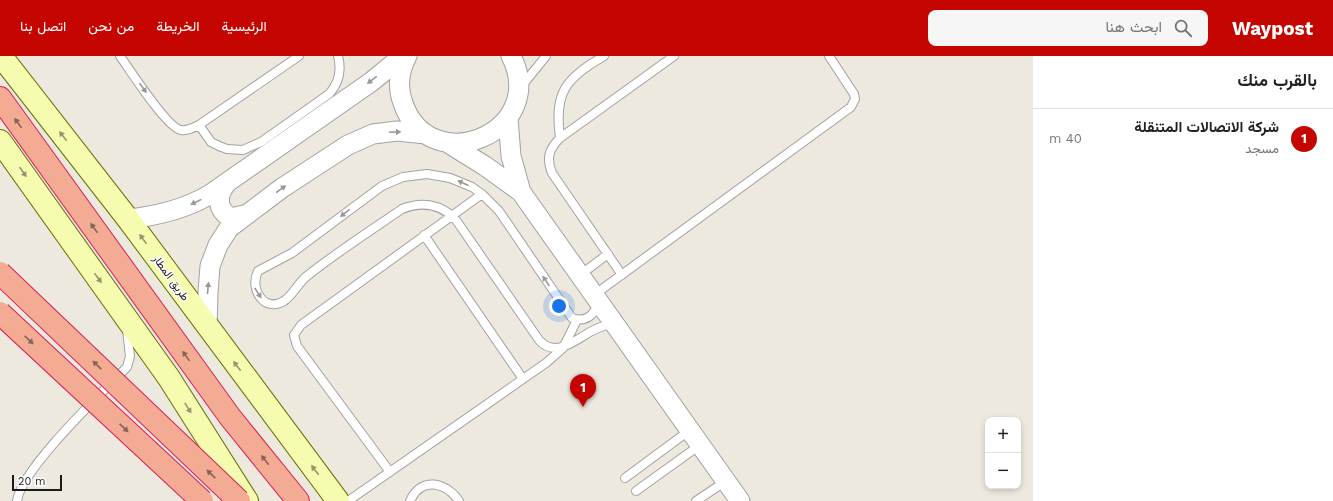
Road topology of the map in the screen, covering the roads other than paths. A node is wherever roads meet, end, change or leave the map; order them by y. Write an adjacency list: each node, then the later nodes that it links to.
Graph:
1 (1, 56): 26 (main road, طريق المطار, one-way to 1)
2 (120, 56): 15 (lane, one-way to 15)
3 (299, 56): 15 (lane)
4 (338, 56): 16 (lane)
5 (403, 56): 16 (street, one-way to 16)
6 (407, 56): 17 (street)
7 (511, 56): 12 (street)
8 (546, 56): 12 (lane)
9 (604, 56): 18 (lane)
10 (674, 56): 18 (lane)
11 (829, 56): 31 (lane)
12 (518, 91): 14 (street)
13 (0, 98): 49 (highway, one-way to 13)
14 (508, 118): 20 (street); 22 (street)
15 (198, 126): 16 (lane)
16 (295, 126): 21 (street)
17 (426, 134): 20 (street); 24 (street, one-way to 17)
18 (560, 138): 28 (lane)
19 (0, 141): 34 (main road, one-way to 34)
20 (447, 142): 22 (street)
21 (226, 184): 24 (street); 26 (street, one-way to 26)
22 (521, 192): 30 (street)
23 (482, 194): 25 (lane); 25 (lane, one-way to 25); 35 (lane, one-way to 23)
24 (248, 214): 37 (street, one-way to 24)
25 (452, 216): 27 (lane); 38 (lane)
26 (128, 219): 37 (main road, طريق المطار, one-way to 26)
27 (424, 235): 39 (lane); 41 (lane)
28 (608, 254): 30 (lane); 31 (lane)
29 (0, 273): 47 (highway, one-way to 29, bridge)
30 (580, 275): 32 (street)
31 (622, 275): 32 (lane)
32 (597, 299): 35 (lane); 36 (street)
33 (0, 313): 46 (highway, one-way to 46, bridge)
34 (126, 316): 45 (lane); 48 (main road, one-way to 48)
35 (577, 320): 38 (lane)
36 (614, 323): 38 (lane); 40 (street)
37 (207, 327): 50 (main road, طريق المطار, one-way to 37)
38 (563, 348): 39 (lane)
39 (523, 379): 41 (lane)
40 (695, 438): 42 (lane); 43 (street); 44 (lane)
41 (390, 472): 51 (lane)
42 (626, 478)
43 (726, 481): 54 (lane); 55 (street)
44 (636, 491)
45 (17, 501)
46 (202, 501)
47 (239, 501)
48 (247, 501)
49 (298, 501)
50 (338, 501)
51 (348, 501)
52 (410, 501): 53 (lane)
53 (460, 501)
54 (696, 501)
55 (740, 501)

